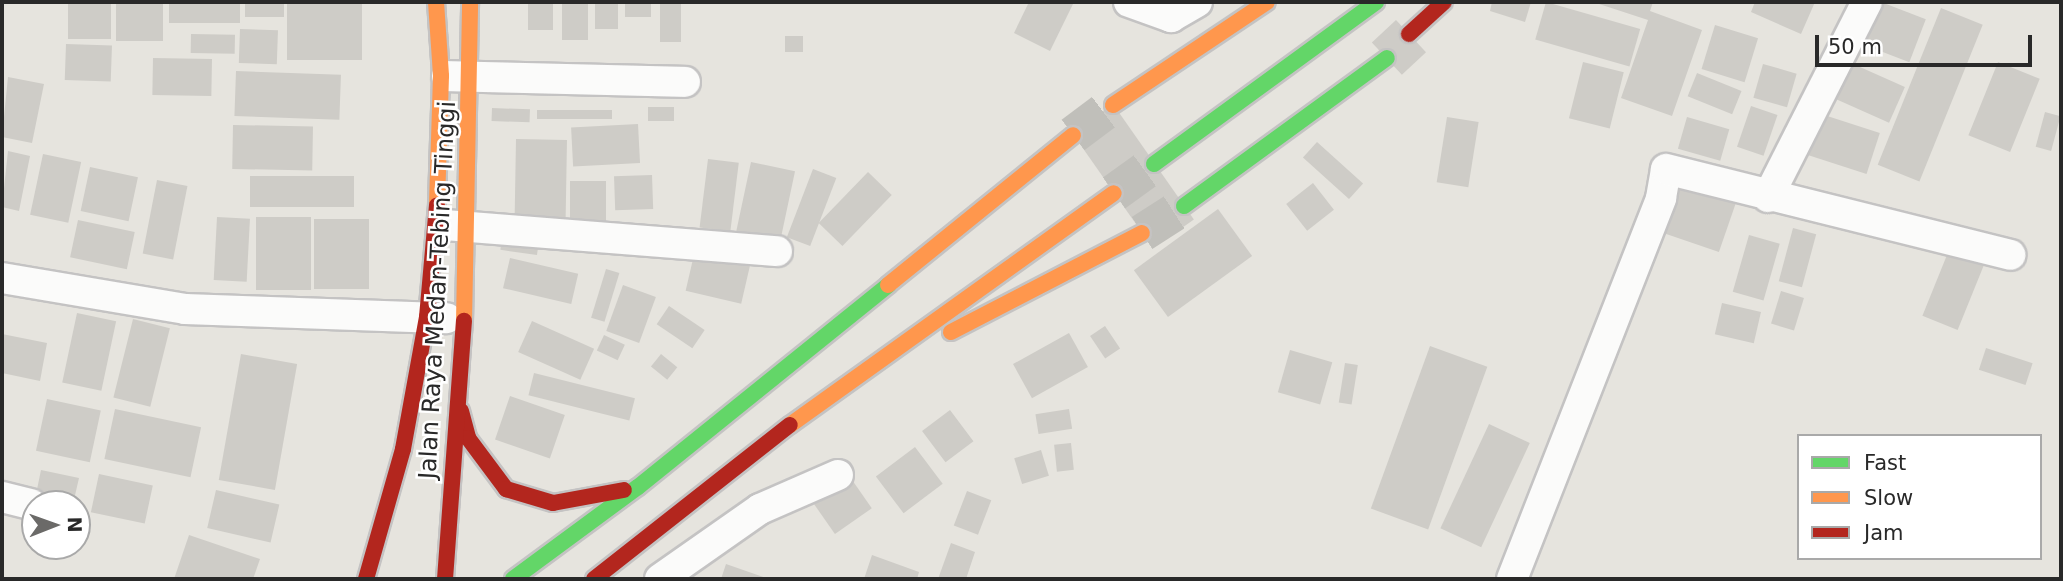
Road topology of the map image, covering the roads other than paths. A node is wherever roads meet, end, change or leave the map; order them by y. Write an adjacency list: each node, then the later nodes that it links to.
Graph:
1 (436, 2): 11 (highway, Jalan Raya Medan-Tebing Tinggi)
2 (470, 2): 11 (highway, Jalan Raya Medan-Tebing Tinggi)
3 (1129, 2): 4 (street)
4 (1198, 2)
5 (1267, 2): 13 (highway)
6 (1376, 2): 15 (highway)
7 (1444, 2): 9 (highway)
8 (1867, 2): 17 (street)
9 (1409, 34)
10 (1387, 58): 18 (highway)
11 (455, 76): 12 (street); 19 (highway, Jalan Raya Medan-Tebing Tinggi); 20 (highway, Jalan Raya Medan-Tebing Tinggi)
12 (685, 82)
13 (1113, 105)
14 (1073, 135): 30 (highway)
15 (1154, 163)
16 (1114, 193): 27 (highway)
17 (1768, 197): 23 (street); 38 (street)
18 (1184, 206)
19 (436, 225): 20 (street); 25 (highway, Jalan Raya Medan-Tebing Tinggi)
20 (467, 226): 22 (street); 26 (highway, Jalan Raya Medan-Tebing Tinggi)
21 (1142, 233): 27 (highway)
22 (777, 251)
23 (2010, 255)
24 (2, 278): 25 (street)
25 (428, 317): 26 (street); 33 (highway, Jalan Raya Medan-Tebing Tinggi)
26 (464, 320): 28 (highway, Jalan Raya Medan-Tebing Tinggi)
27 (827, 396): 36 (highway)
28 (458, 399): 30 (highway); 34 (highway, Jalan Raya Medan-Tebing Tinggi)
29 (838, 475): 37 (street)
30 (638, 487): 35 (highway)
31 (2, 496): 32 (street)
32 (21, 501)
33 (366, 579)
34 (445, 579)
35 (513, 579)
36 (594, 579)
37 (660, 579)
38 (1512, 579)

